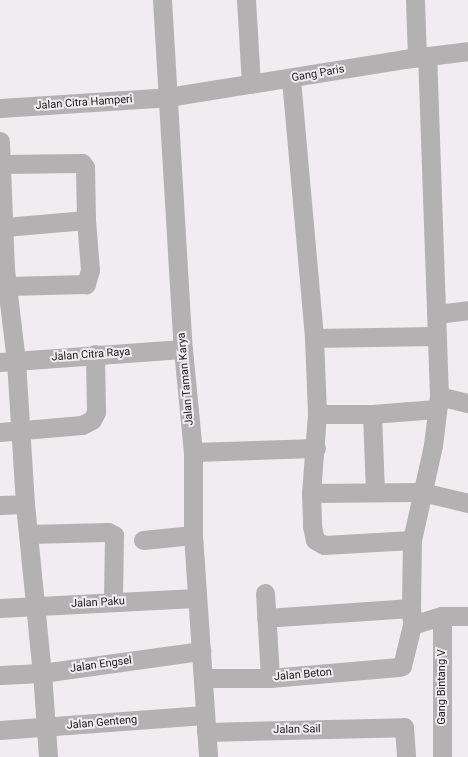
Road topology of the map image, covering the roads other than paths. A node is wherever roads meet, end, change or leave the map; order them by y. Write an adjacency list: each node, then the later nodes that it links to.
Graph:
1 (162, 0): 8 (street, Jalan Taman Karya)
2 (246, 0): 7 (street)
3 (415, 0): 5 (street)
4 (468, 51): 5 (street, Gang Paris)
5 (422, 56): 6 (street, Gang Paris); 17 (street)
6 (291, 79): 7 (street, Gang Paris); 19 (street)
7 (251, 84): 8 (street, Gang Paris)
8 (168, 97): 9 (street, Jalan Citra Hamperi); 20 (street, Jalan Taman Karya)
9 (0, 108)
10 (0, 141): 11 (street)
11 (2, 164): 12 (street); 13 (street)
12 (2, 184): 14 (street)
13 (86, 220): 14 (street); 15 (street)
14 (5, 227): 15 (street)
15 (4, 275): 22 (street)
16 (468, 310): 17 (street)
17 (437, 314): 18 (street)
18 (435, 336): 19 (street); 23 (street)
19 (314, 338): 25 (street)
20 (183, 350): 21 (street, Jalan Citra Raya); 30 (street, Jalan Taman Karya)
21 (95, 354): 22 (street, Jalan Citra Raya); 27 (street)
22 (8, 362): 27 (street)
23 (438, 402): 24 (street); 26 (street); 32 (street)
24 (468, 403)
25 (317, 414): 26 (street); 29 (street)
26 (372, 414): 31 (street)
27 (21, 431): 28 (street); 35 (street)
28 (0, 432)
29 (316, 448): 30 (street); 33 (street)
30 (193, 452): 38 (street, Jalan Taman Karya)
31 (375, 492): 32 (street); 33 (street)
32 (422, 492): 34 (street); 40 (street)
33 (311, 493): 40 (street)
34 (468, 503)
35 (24, 504): 36 (street); 37 (street)
36 (0, 505)
37 (28, 534): 43 (street); 44 (street)
38 (193, 536): 39 (street); 42 (street, Jalan Taman Karya)
39 (143, 540)
40 (412, 540): 48 (street)
41 (265, 593): 49 (street)
42 (196, 598): 43 (street, Jalan Paku); 50 (street, Jalan Taman Karya)
43 (113, 602): 44 (street, Jalan Paku)
44 (34, 605): 45 (street, Jalan Paku); 51 (street)
45 (0, 608)
46 (442, 616): 47 (street); 48 (street); 61 (street, Gang Bintang V)
47 (468, 616)
48 (411, 617): 49 (street); 54 (street, Jalan Beton)
49 (266, 618): 54 (street)
50 (201, 651): 51 (street, Jalan Engsel); 53 (street, Jalan Taman Karya)
51 (42, 672): 52 (street, Jalan Engsel); 56 (street)
52 (0, 675)
53 (203, 678): 54 (street, Jalan Beton); 55 (street, Jalan Taman Karya)
54 (270, 678)
55 (205, 723): 56 (street, Jalan Genteng); 59 (street, Jalan Taman Karya); 60 (street, Jalan Sail)
56 (47, 728): 57 (street, Jalan Genteng); 58 (street)
57 (0, 730)
58 (48, 757)
59 (208, 757)
60 (406, 757)
61 (442, 757)

